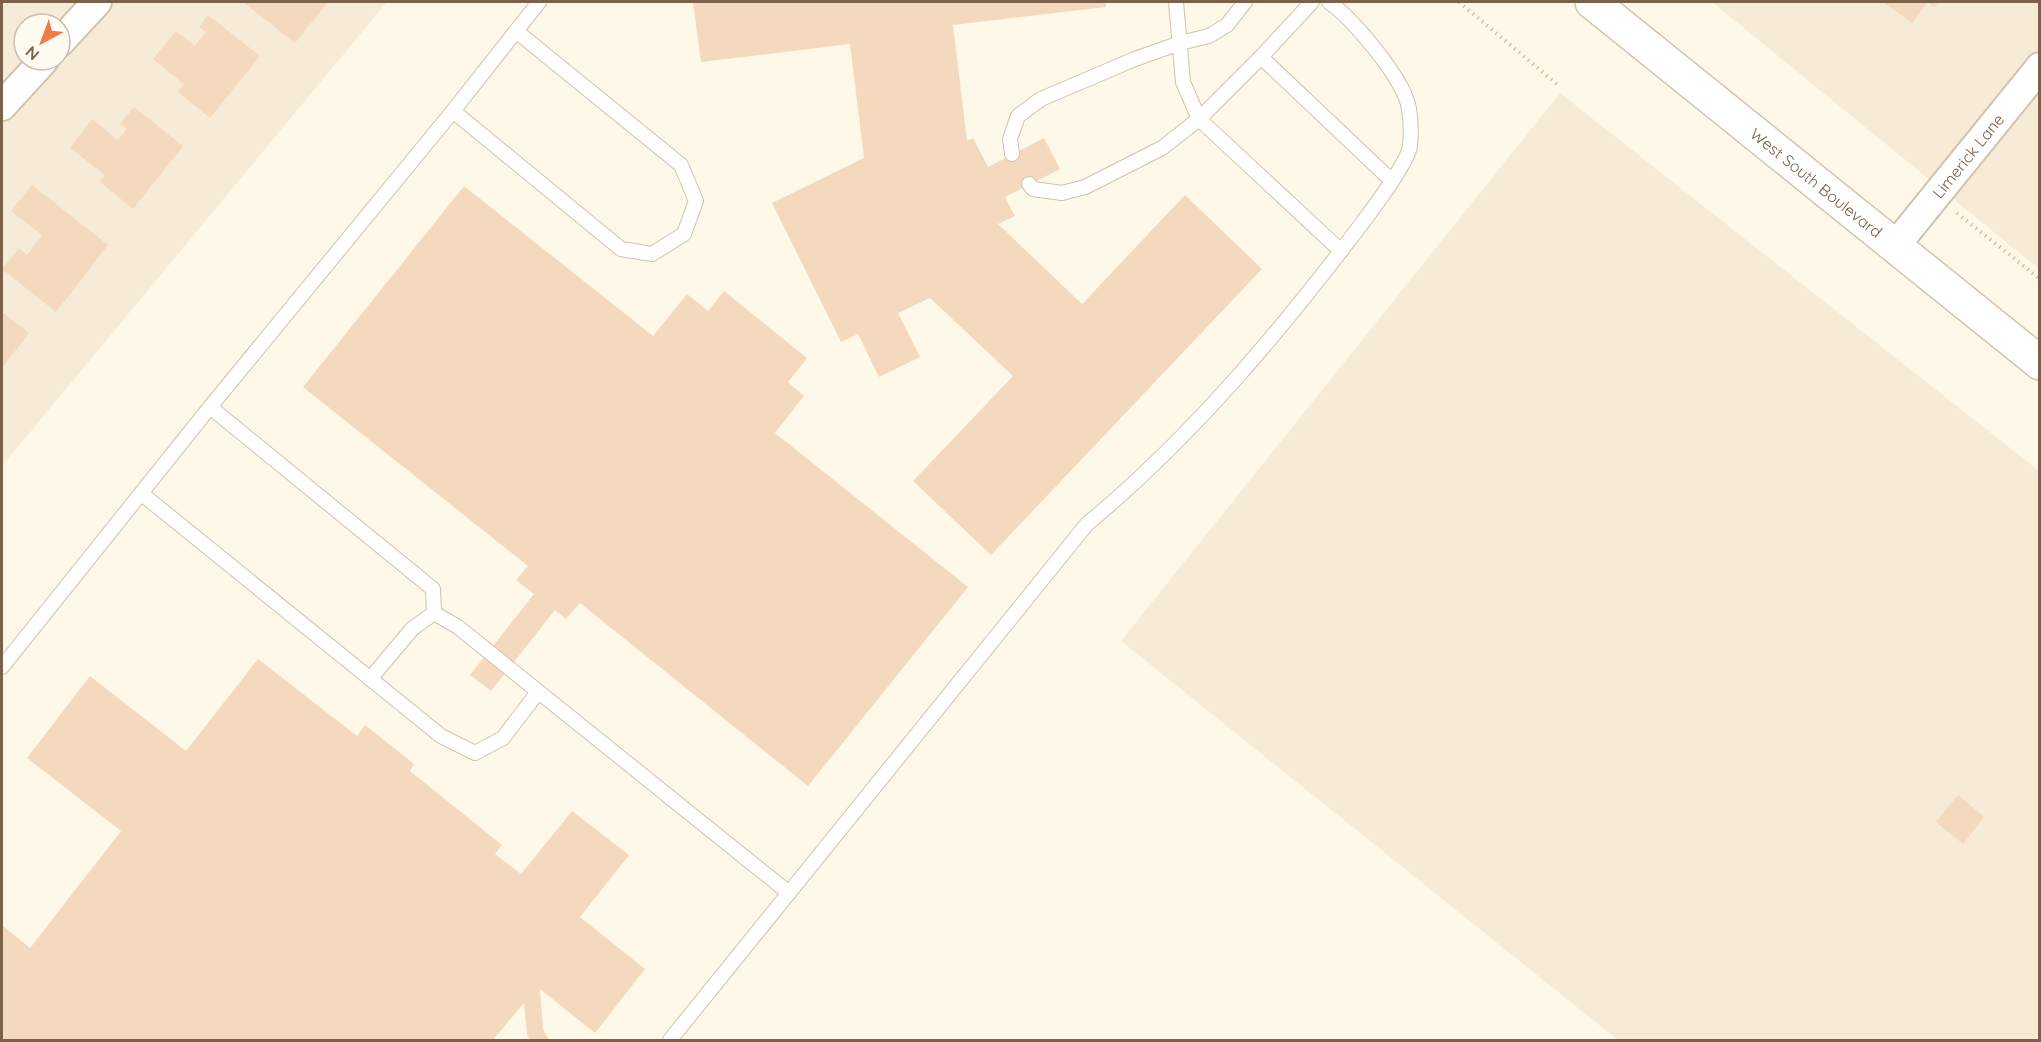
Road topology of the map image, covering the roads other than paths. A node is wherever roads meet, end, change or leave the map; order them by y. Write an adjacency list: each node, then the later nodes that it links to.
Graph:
1 (97, 2): 8 (street)
2 (539, 2): 9 (lane)
3 (1176, 2): 10 (lane)
4 (1245, 2): 10 (lane)
5 (1312, 2): 11 (lane)
6 (1329, 2): 18 (lane)
7 (1592, 2): 20 (main road, West South Boulevard)
8 (72, 29)
9 (516, 32): 15 (lane); 15 (lane)
10 (1180, 43): 16 (lane); 17 (lane)
11 (1261, 57): 16 (lane); 18 (lane)
12 (2040, 67): 20 (street, Limerick Lane)
13 (33, 72): 14 (street)
14 (2, 106)
15 (453, 111): 23 (lane)
16 (1199, 119): 19 (lane); 21 (lane)
17 (1012, 154)
18 (1392, 181): 21 (lane)
19 (1029, 184)
20 (1895, 246): 22 (main road, West South Boulevard)
21 (1341, 251): 29 (lane)
22 (2040, 363)
23 (210, 407): 24 (lane); 25 (lane)
24 (142, 494): 26 (lane); 27 (lane)
25 (434, 613): 27 (lane); 28 (lane)
26 (2, 667)
27 (370, 679): 28 (lane)
28 (538, 692): 29 (lane)
29 (789, 893): 30 (lane)
30 (670, 1041)

